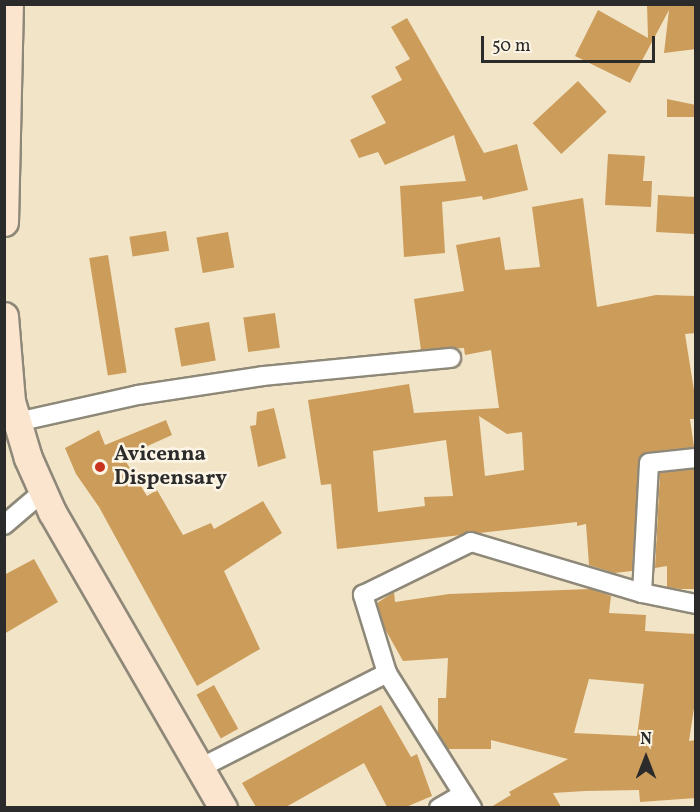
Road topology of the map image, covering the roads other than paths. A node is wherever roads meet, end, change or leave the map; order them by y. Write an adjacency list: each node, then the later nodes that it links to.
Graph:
1 (9, 4): 2 (main road)
2 (6, 53): 3 (main road)
3 (4, 222)
4 (4, 316): 6 (main road)
5 (451, 358): 6 (street)
6 (17, 422): 8 (main road)
7 (696, 458): 10 (street)
8 (45, 490): 9 (street); 13 (main road)
9 (4, 525)
10 (642, 593): 11 (street); 12 (street)
11 (696, 604)
12 (387, 673): 13 (street); 14 (street)
13 (200, 768): 15 (main road)
14 (467, 801): 16 (street)
15 (223, 807)
16 (439, 807)

